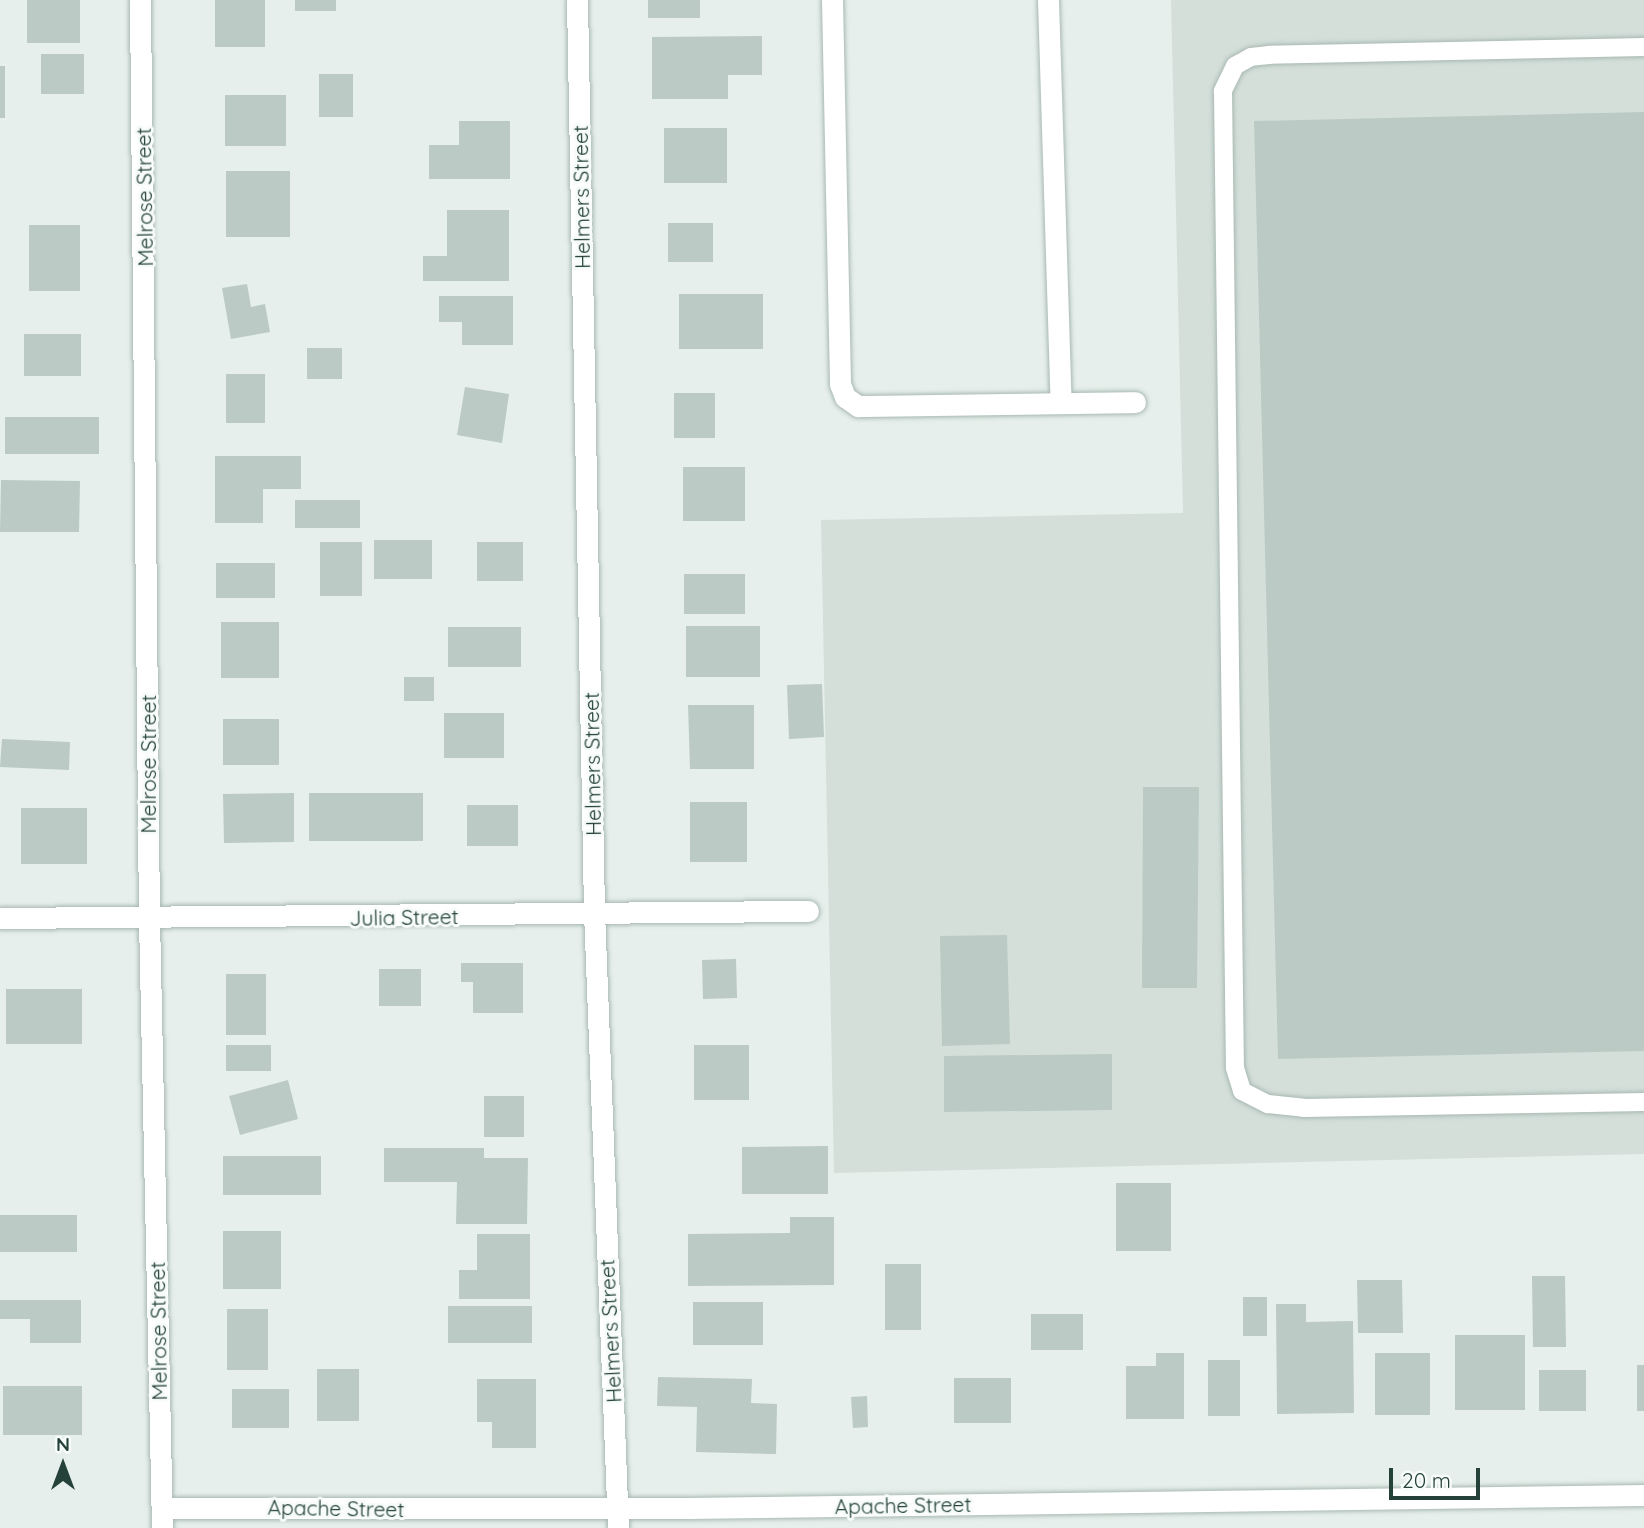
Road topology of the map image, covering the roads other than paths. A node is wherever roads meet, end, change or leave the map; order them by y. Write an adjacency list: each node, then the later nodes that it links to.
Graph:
1 (140, 0): 11 (street, Melrose Street)
2 (577, 0): 9 (street, Helmers Street)
3 (832, 0): 7 (street)
4 (1048, 0): 7 (street)
5 (1644, 47): 12 (lane)
6 (1135, 402): 7 (street)
7 (1062, 403)
8 (808, 911): 9 (street, Julia Street)
9 (594, 912): 11 (street, Julia Street); 15 (street, Helmers Street)
10 (0, 918): 11 (street, Julia Street)
11 (149, 918): 14 (street, Melrose Street)
12 (1644, 1102)
13 (1644, 1495): 15 (street, Apache Street)
14 (162, 1518): 15 (street, Apache Street)
15 (618, 1518)

